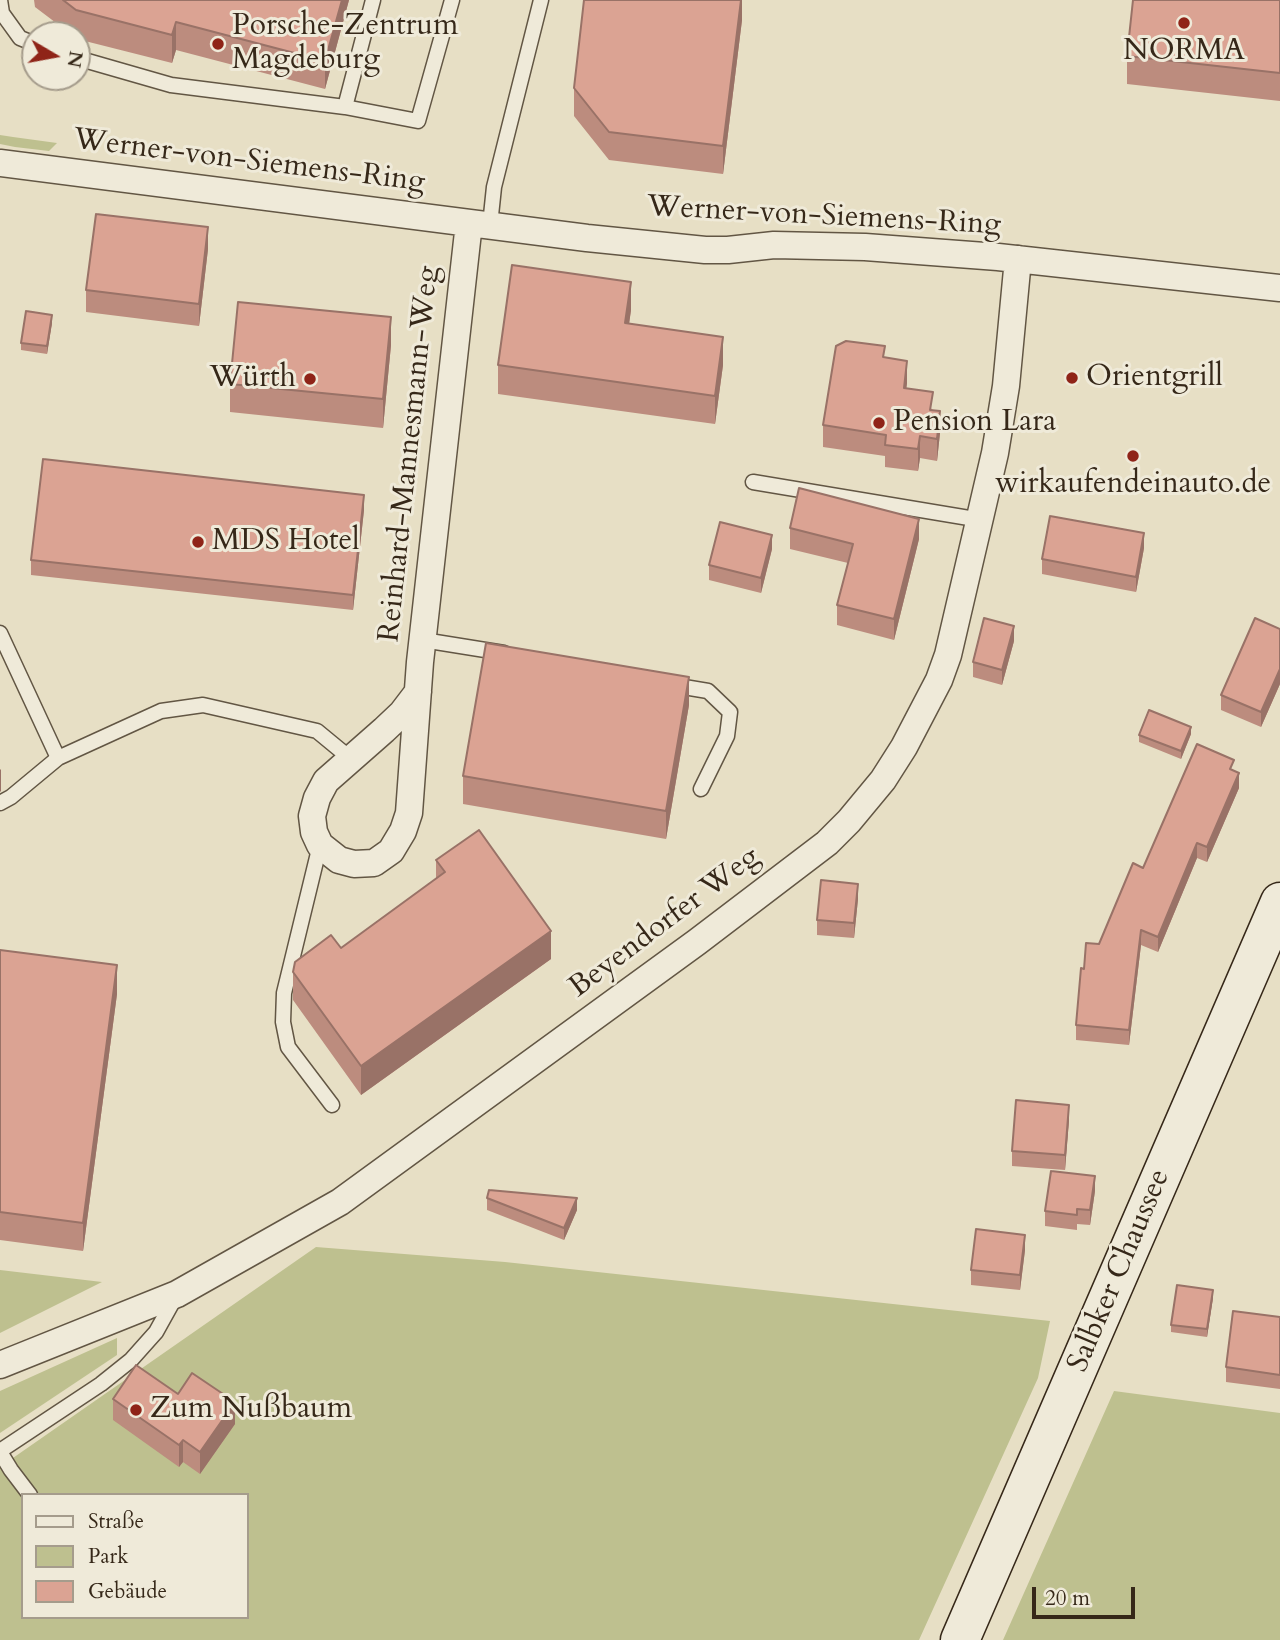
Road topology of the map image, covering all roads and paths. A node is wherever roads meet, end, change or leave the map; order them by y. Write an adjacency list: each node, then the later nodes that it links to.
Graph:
1 (0, 0): 5 (lane)
2 (373, 0): 7 (lane)
3 (452, 0): 7 (lane)
4 (541, 0): 9 (lane)
5 (21, 38)
6 (91, 62): 7 (lane)
7 (345, 107)
8 (0, 163): 9 (street, Werner-von-Siemens-Ring)
9 (479, 224): 10 (street, Werner-von-Siemens-Ring); 15 (street, Reinhard-Mannesmann-Weg)
10 (1018, 260): 11 (street, Werner-von-Siemens-Ring); 13 (street, Beyendorfer Weg)
11 (1280, 288)
12 (753, 482): 13 (lane)
13 (981, 520): 26 (street, Beyendorfer Weg)
14 (0, 633): 19 (lane)
15 (423, 640): 16 (lane); 18 (street, Reinhard-Mannesmann-Weg)
16 (517, 655)
17 (653, 681): 21 (lane)
18 (418, 692): 20 (street); 23 (street, Reinhard-Mannesmann-Weg)
19 (58, 758): 20 (lane); 22 (lane)
20 (351, 758): 23 (street)
21 (701, 789)
22 (0, 803)
23 (320, 845): 25 (lane)
24 (1278, 910): 30 (street, Salbker Chaussee)
25 (332, 1105)
26 (177, 1294): 27 (street, Beyendorfer Weg); 28 (lane)
27 (0, 1365)
28 (0, 1451): 29 (lane)
29 (29, 1493)
30 (960, 1640)

